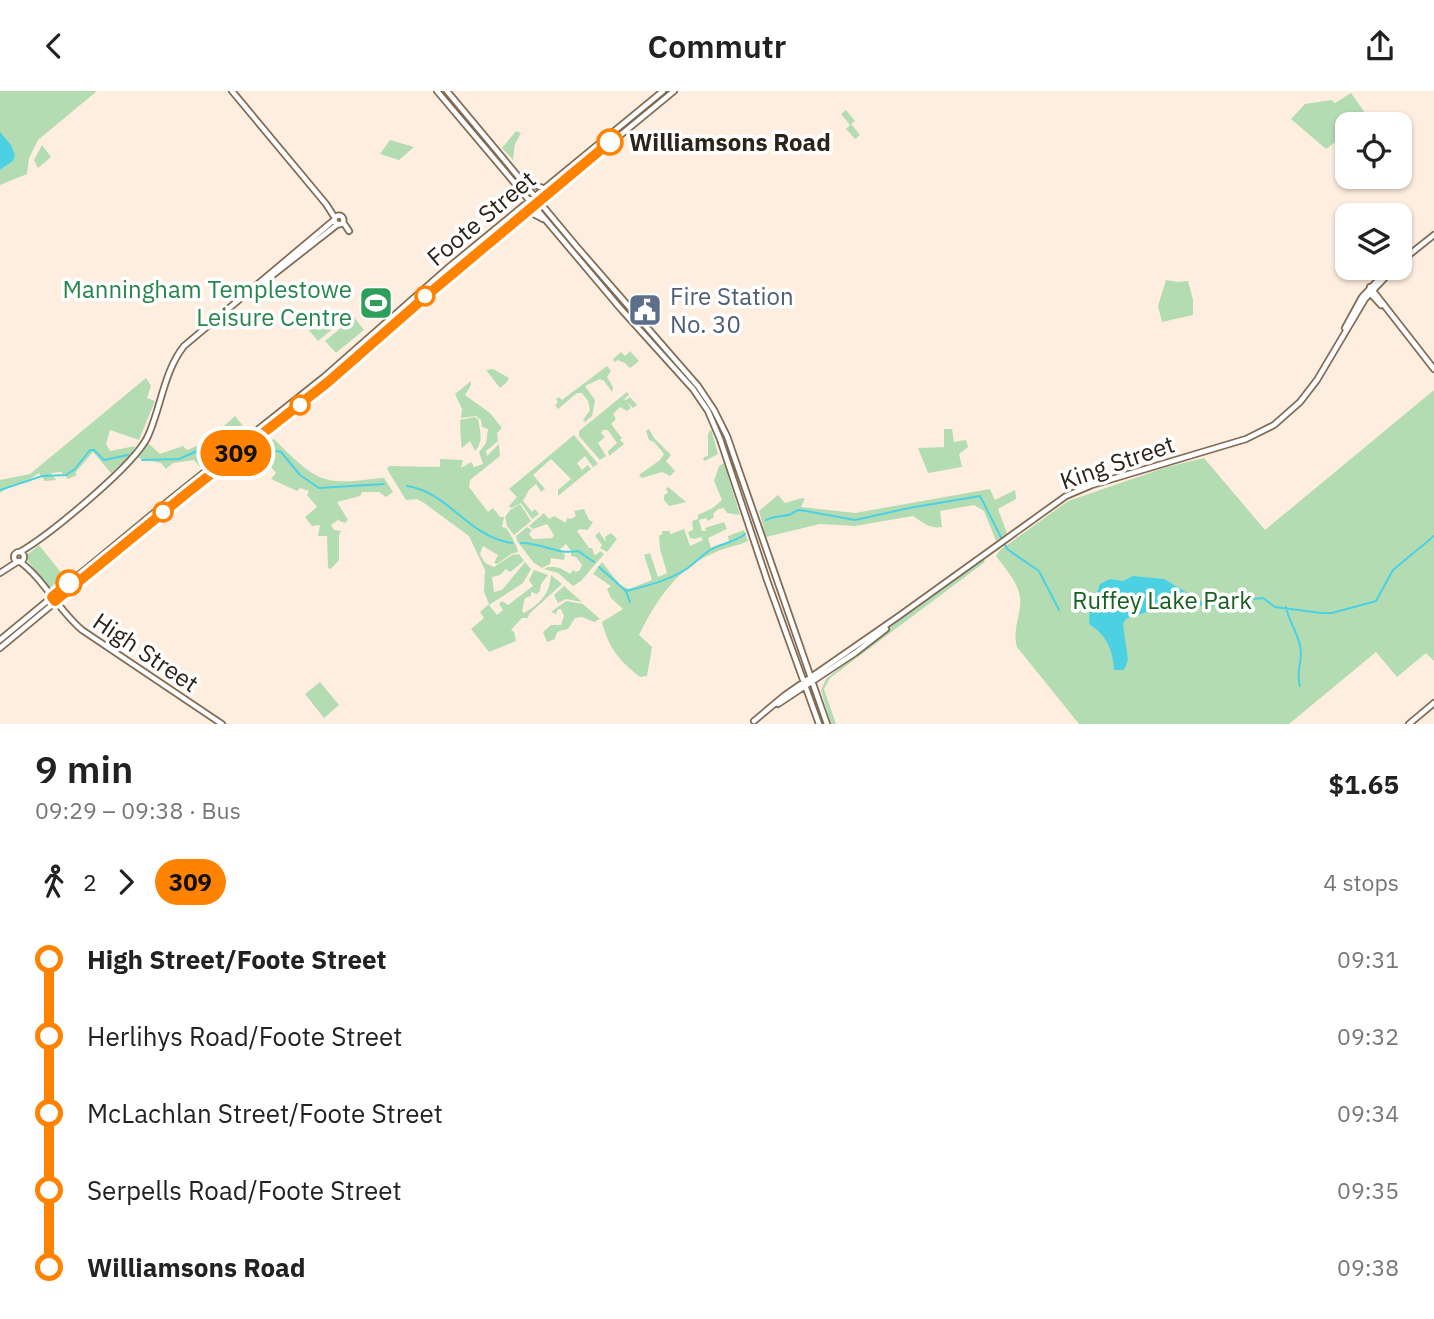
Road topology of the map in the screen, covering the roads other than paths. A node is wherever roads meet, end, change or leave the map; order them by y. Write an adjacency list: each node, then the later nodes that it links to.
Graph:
1 (232, 91): 39 (main road)
2 (437, 91): 9 (main road)
3 (447, 91): 7 (main road)
4 (663, 91): 6 (main road, Foote Street)
5 (674, 91): 6 (main road, Foote Street)
6 (577, 166): 8 (main road, Foote Street); 12 (main road, Foote Street)
7 (522, 180): 8 (main road); 10 (main road)
8 (543, 188): 10 (main road, Foote Street)
9 (524, 194): 11 (main road); 15 (main road)
10 (536, 195): 11 (main road, Foote Street); 12 (main road)
11 (530, 201): 13 (main road); 15 (main road, Foote Street)
12 (540, 201): 13 (main road, Foote Street); 31 (main road)
13 (534, 206): 14 (main road, Foote Street); 16 (main road)
14 (528, 211): 16 (main road); 20 (main road, Foote Street)
15 (516, 213): 19 (main road, Foote Street)
16 (547, 221): 33 (main road)
17 (1434, 235): 18 (main road)
18 (1412, 252)
19 (449, 267): 20 (main road); 26 (main road, Foote Street)
20 (453, 273): 28 (main road, Foote Street)
21 (1381, 280): 23 (main road, King Street)
22 (1384, 280): 24 (main road)
23 (1370, 290): 24 (main road); 25 (main road, King Street); 27 (main road); 34 (main road, King Street)
24 (1377, 296): 32 (main road)
25 (1365, 299): 27 (main road); 34 (main road, King Street)
26 (407, 303): 28 (main road); 29 (main road, Foote Street)
27 (1379, 304): 32 (main road)
28 (412, 307): 30 (main road, Foote Street)
29 (393, 315): 30 (main road); 36 (main road, Foote Street)
30 (398, 320): 37 (main road, Foote Street)
31 (649, 331): 33 (main road); 45 (main road)
32 (1405, 333): 35 (main road)
33 (644, 335): 49 (main road)
34 (1339, 345): 42 (main road, King Street)
35 (1434, 367)
36 (331, 370): 37 (main road); 38 (main road, Foote Street)
37 (336, 375): 38 (main road, Foote Street)
38 (255, 436): 41 (main road, Foote Street)
39 (20, 558): 40 (main road); 41 (main road, High Street)
40 (0, 571)
41 (54, 599): 43 (main road, Foote Street); 44 (main road, Foote Street); 53 (main road, High Street)
42 (899, 616): 46 (main road, King Street); 47 (main road, King Street)
43 (0, 640)
44 (0, 647)
45 (803, 657): 47 (main road); 48 (main road)
46 (834, 667): 48 (main road, King Street); 50 (main road)
47 (818, 672): 48 (main road, King Street)
48 (811, 680): 49 (main road, King Street); 50 (main road)
49 (805, 684): 52 (main road, King Street); 54 (main road)
50 (815, 692): 55 (main road)
51 (1434, 703): 56 (main road)
52 (752, 722)
53 (222, 724)
54 (819, 724)
55 (827, 724)
56 (1409, 724)

